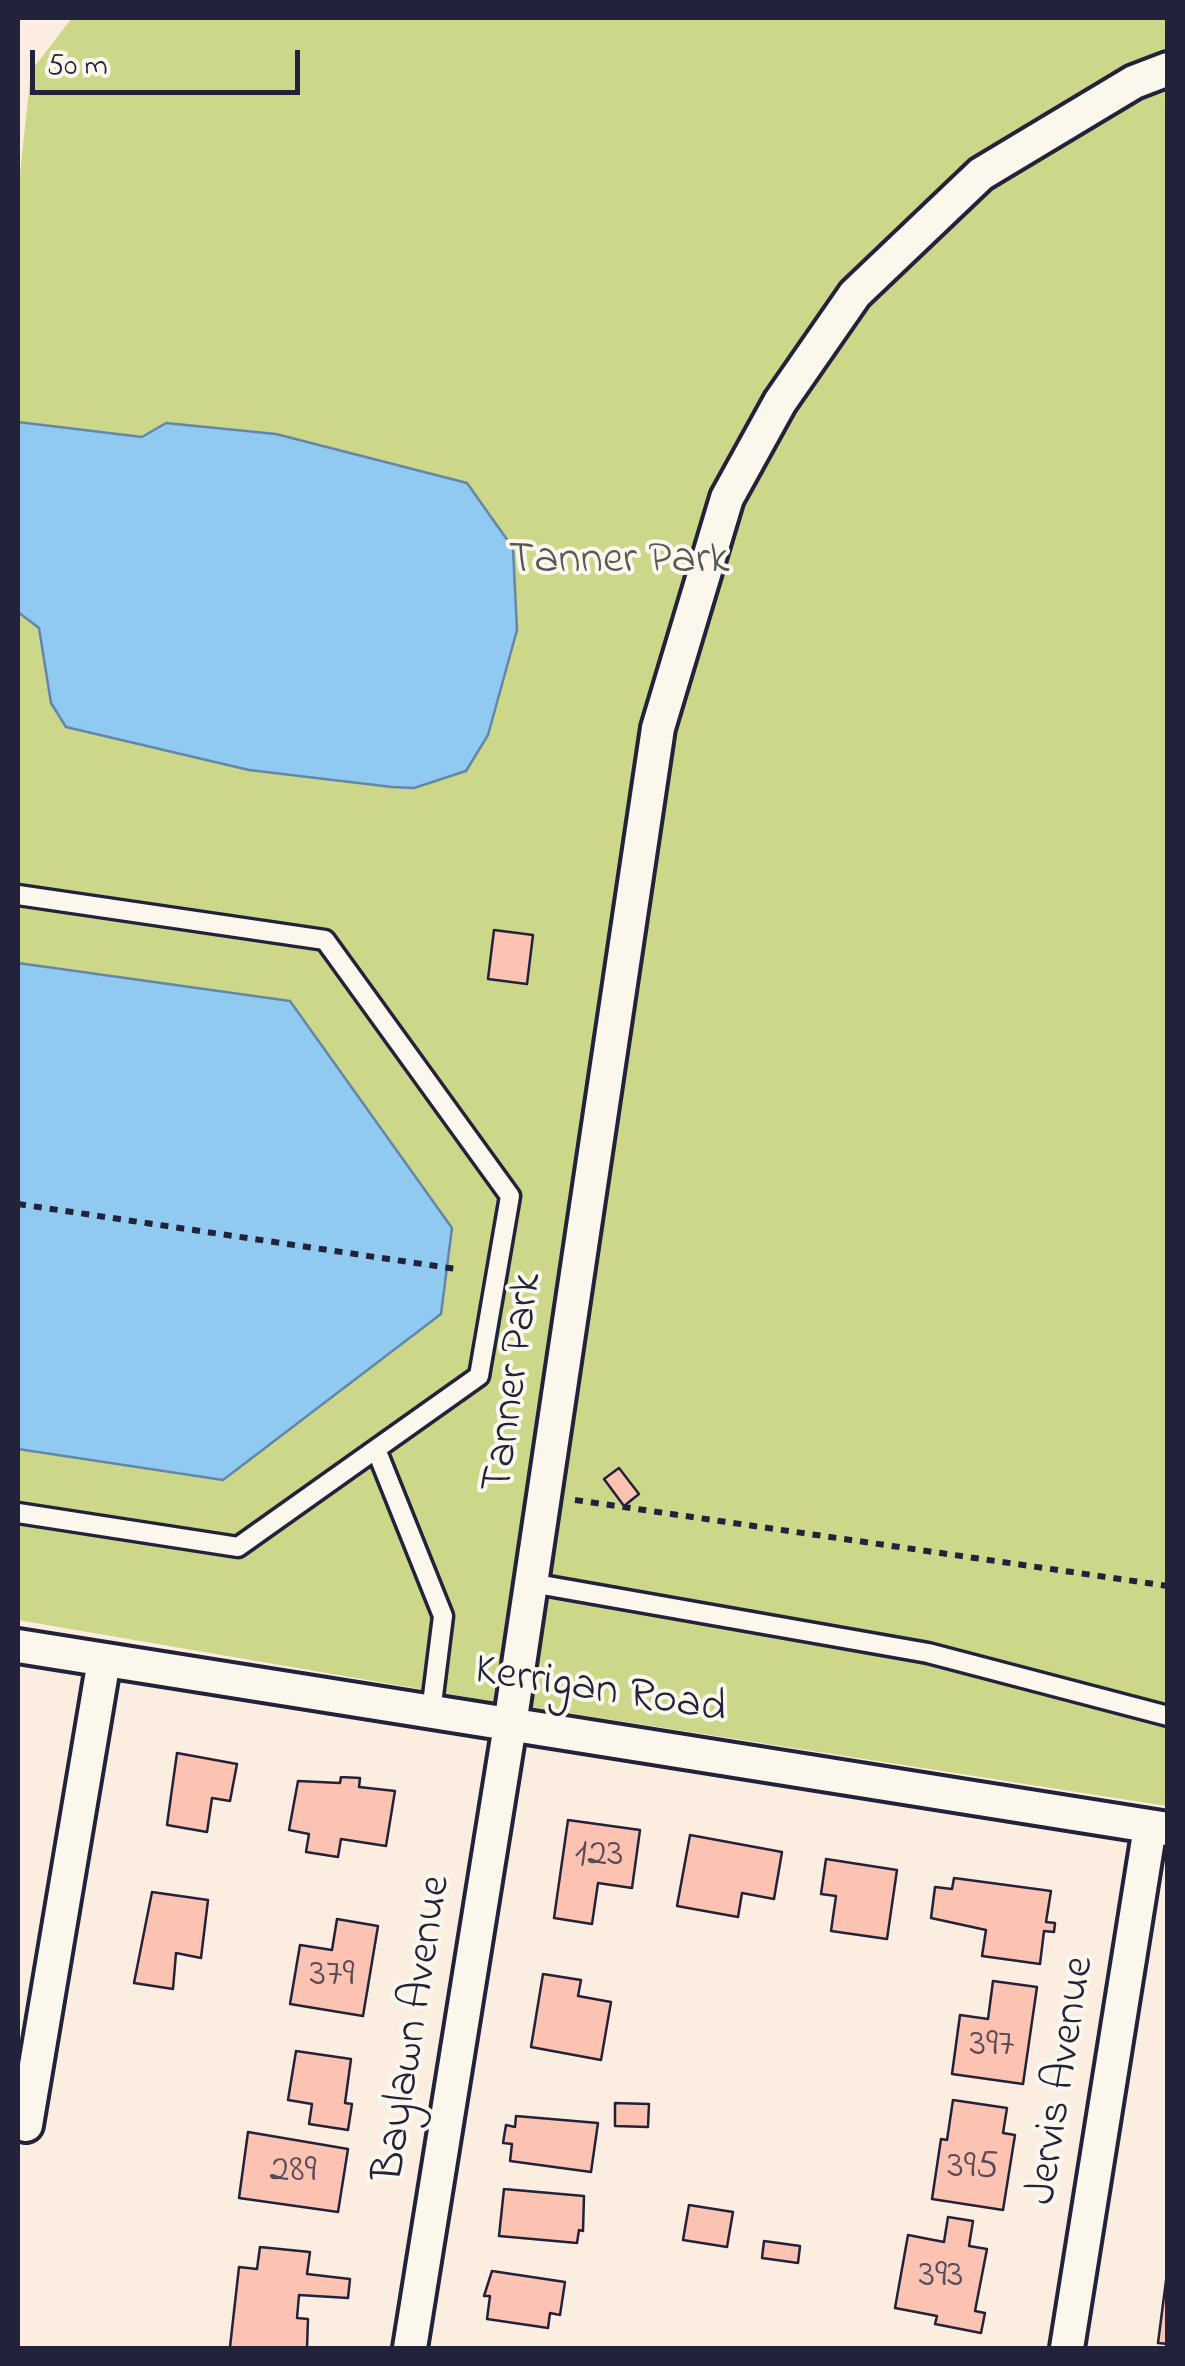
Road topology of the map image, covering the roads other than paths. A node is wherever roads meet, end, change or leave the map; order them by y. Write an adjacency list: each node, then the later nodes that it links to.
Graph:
1 (1168, 69): 5 (street, Tanner Park)
2 (18, 895): 3 (lane)
3 (376, 1449): 4 (lane); 8 (lane)
4 (18, 1513)
5 (531, 1584): 9 (lane); 10 (street, Tanner Park)
6 (18, 1646): 7 (street, Kerrigan Road)
7 (104, 1660): 8 (street, Kerrigan Road); 12 (street)
8 (431, 1712): 10 (street, Kerrigan Road)
9 (1168, 1716)
10 (510, 1725): 11 (street, Kerrigan Road); 13 (street, Baylawn Avenue)
11 (1159, 1828): 14 (street, Jervis Avenue)
12 (26, 2125)
13 (410, 2348)
14 (1067, 2348)

